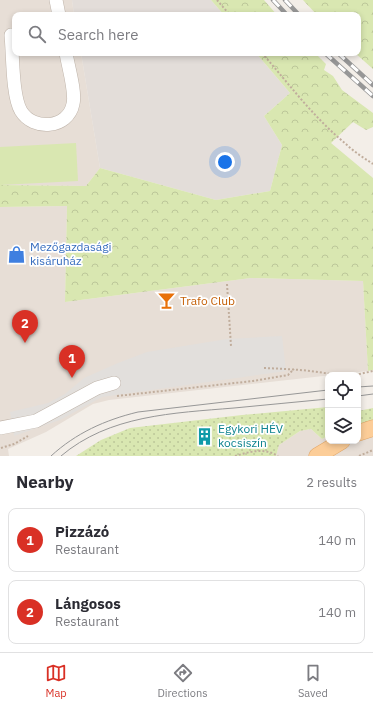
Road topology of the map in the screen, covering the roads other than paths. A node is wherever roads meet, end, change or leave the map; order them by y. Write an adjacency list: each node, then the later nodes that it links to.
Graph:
1 (56, 0): 2 (street)
2 (58, 12)
3 (11, 35): 4 (street)
4 (12, 50)
5 (12, 56): 6 (street)
6 (67, 56)
7 (114, 383): 8 (street)
8 (0, 428)
9 (373, 428): 10 (main road)
10 (361, 432)
11 (336, 444): 12 (main road)
12 (317, 456)

